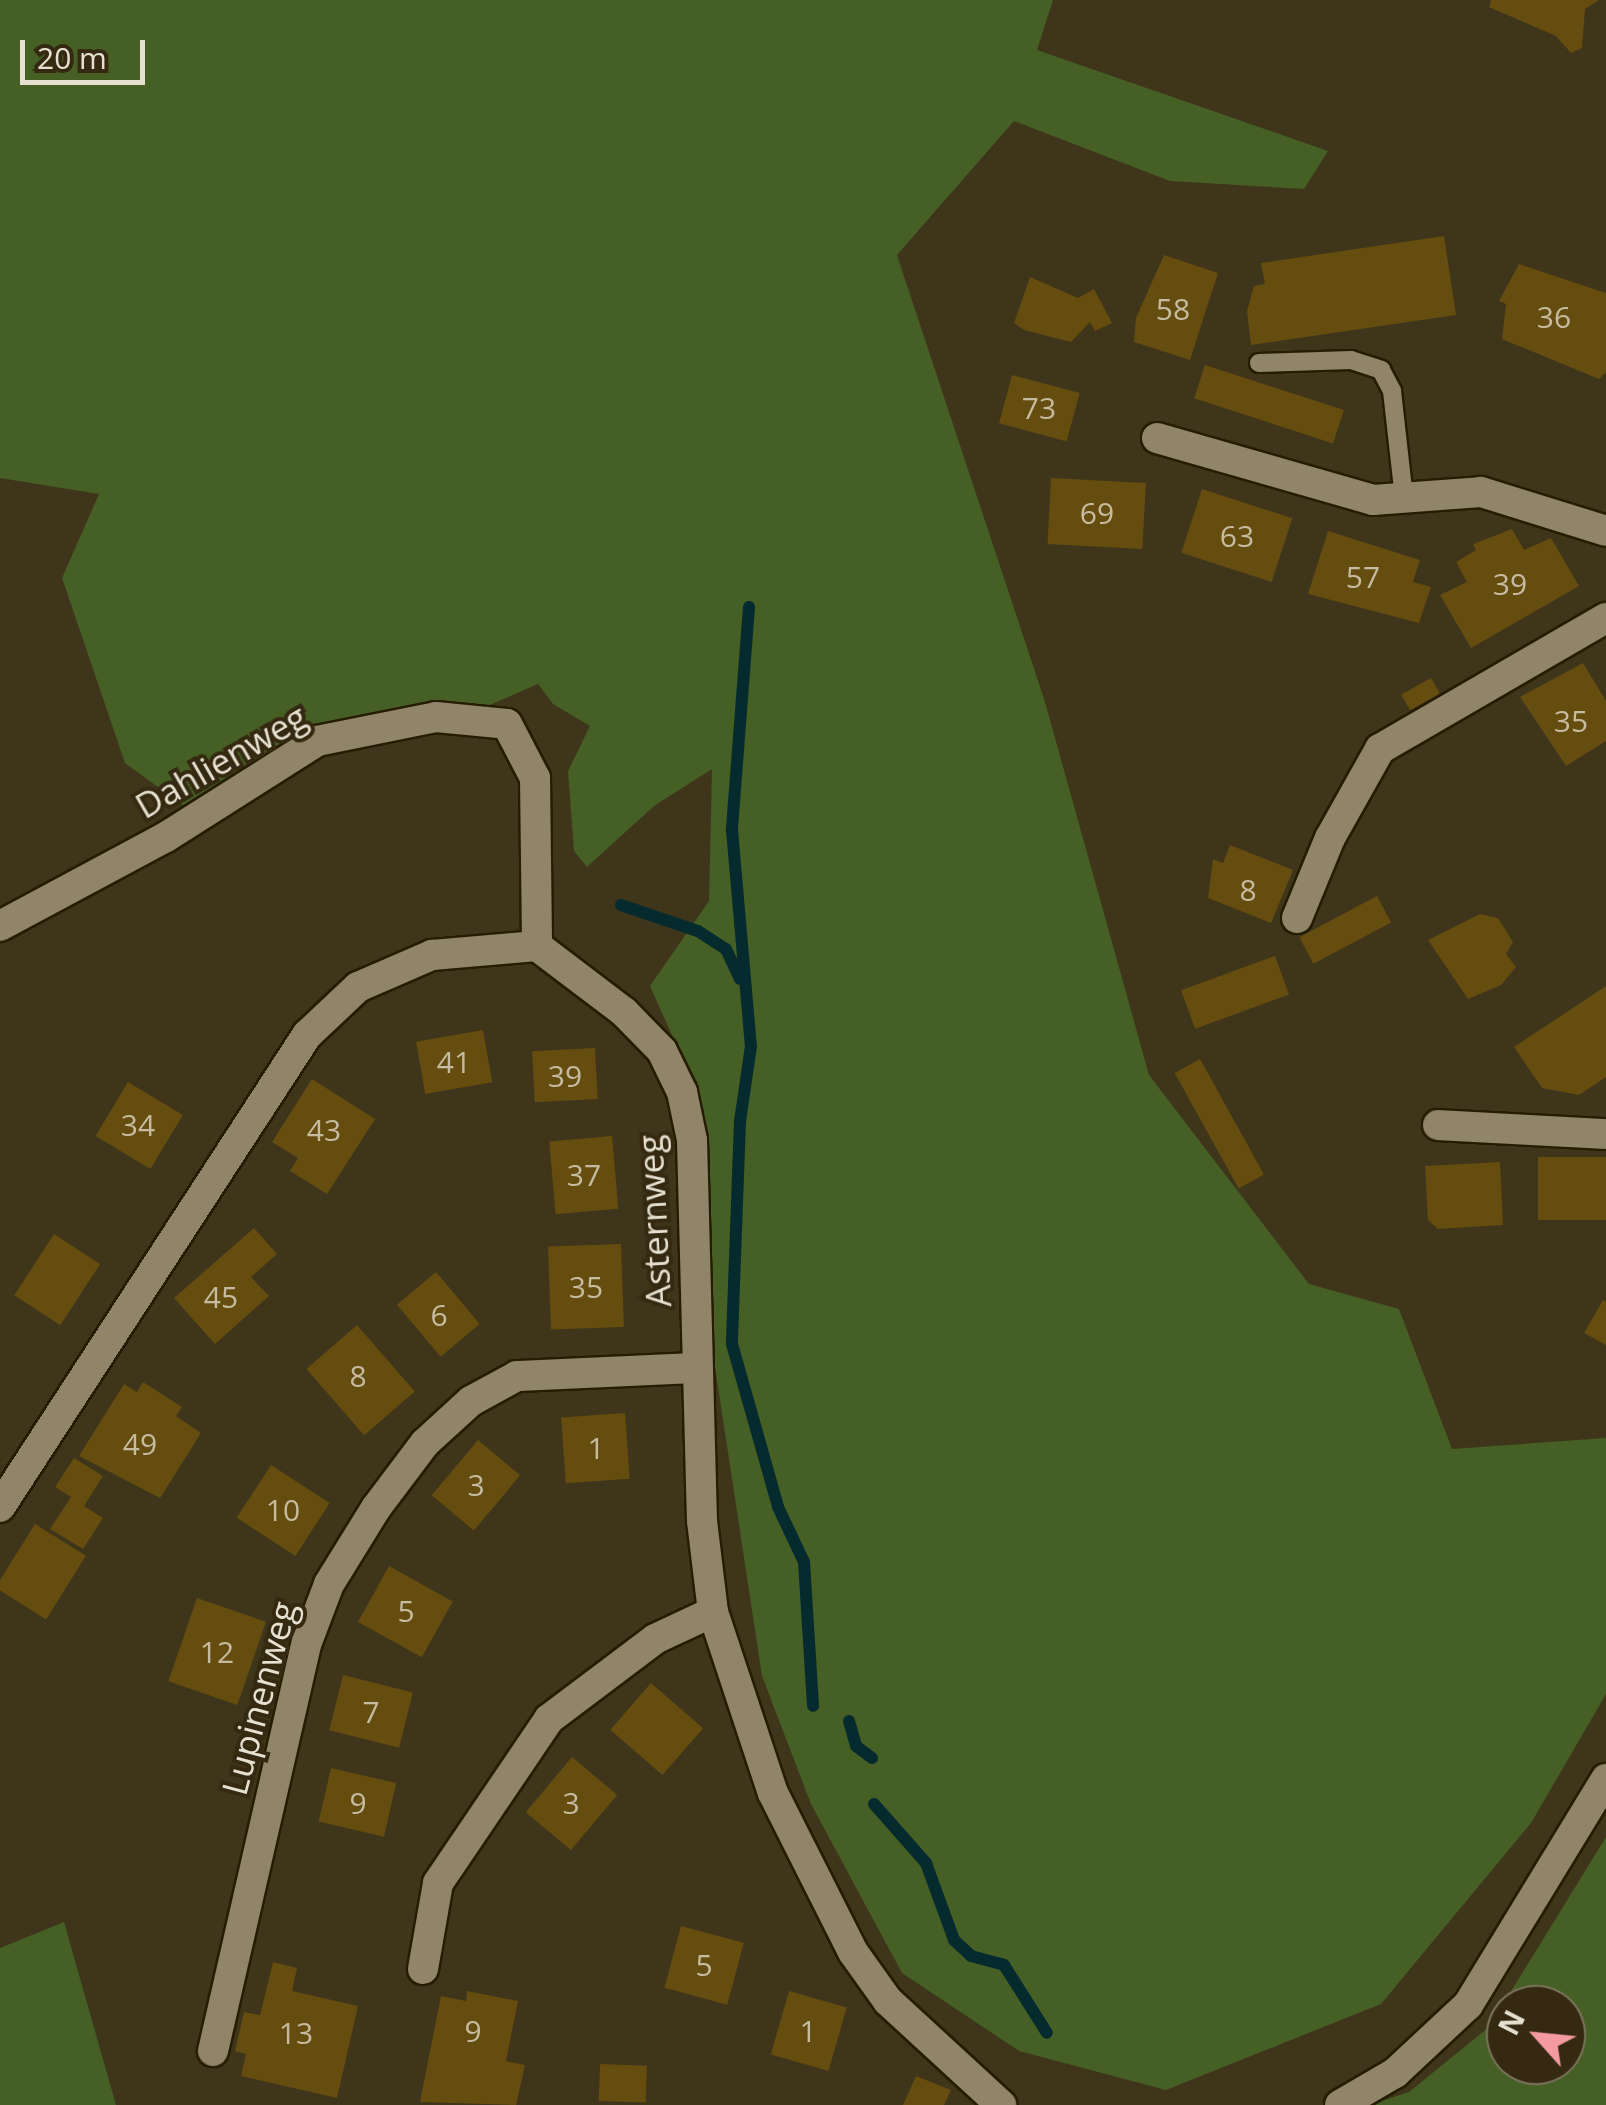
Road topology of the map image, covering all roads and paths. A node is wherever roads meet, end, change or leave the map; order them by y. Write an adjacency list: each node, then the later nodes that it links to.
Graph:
1 (1260, 363): 3 (lane)
2 (1156, 438): 3 (street)
3 (1404, 498): 4 (street)
4 (1606, 531)
5 (1606, 618): 6 (street)
6 (1298, 918)
7 (0, 926): 8 (street, Dahlienweg)
8 (537, 946): 11 (street, Asternweg); 12 (street)
9 (1438, 1125): 10 (street)
10 (1606, 1134)
11 (696, 1368): 13 (street, Asternweg); 16 (street, Lupinenweg)
12 (0, 1507)
13 (713, 1612): 15 (street); 17 (street, Asternweg)
14 (1606, 1779): 18 (street)
15 (423, 1969)
16 (213, 2051)
17 (1001, 2105)
18 (1340, 2105)

